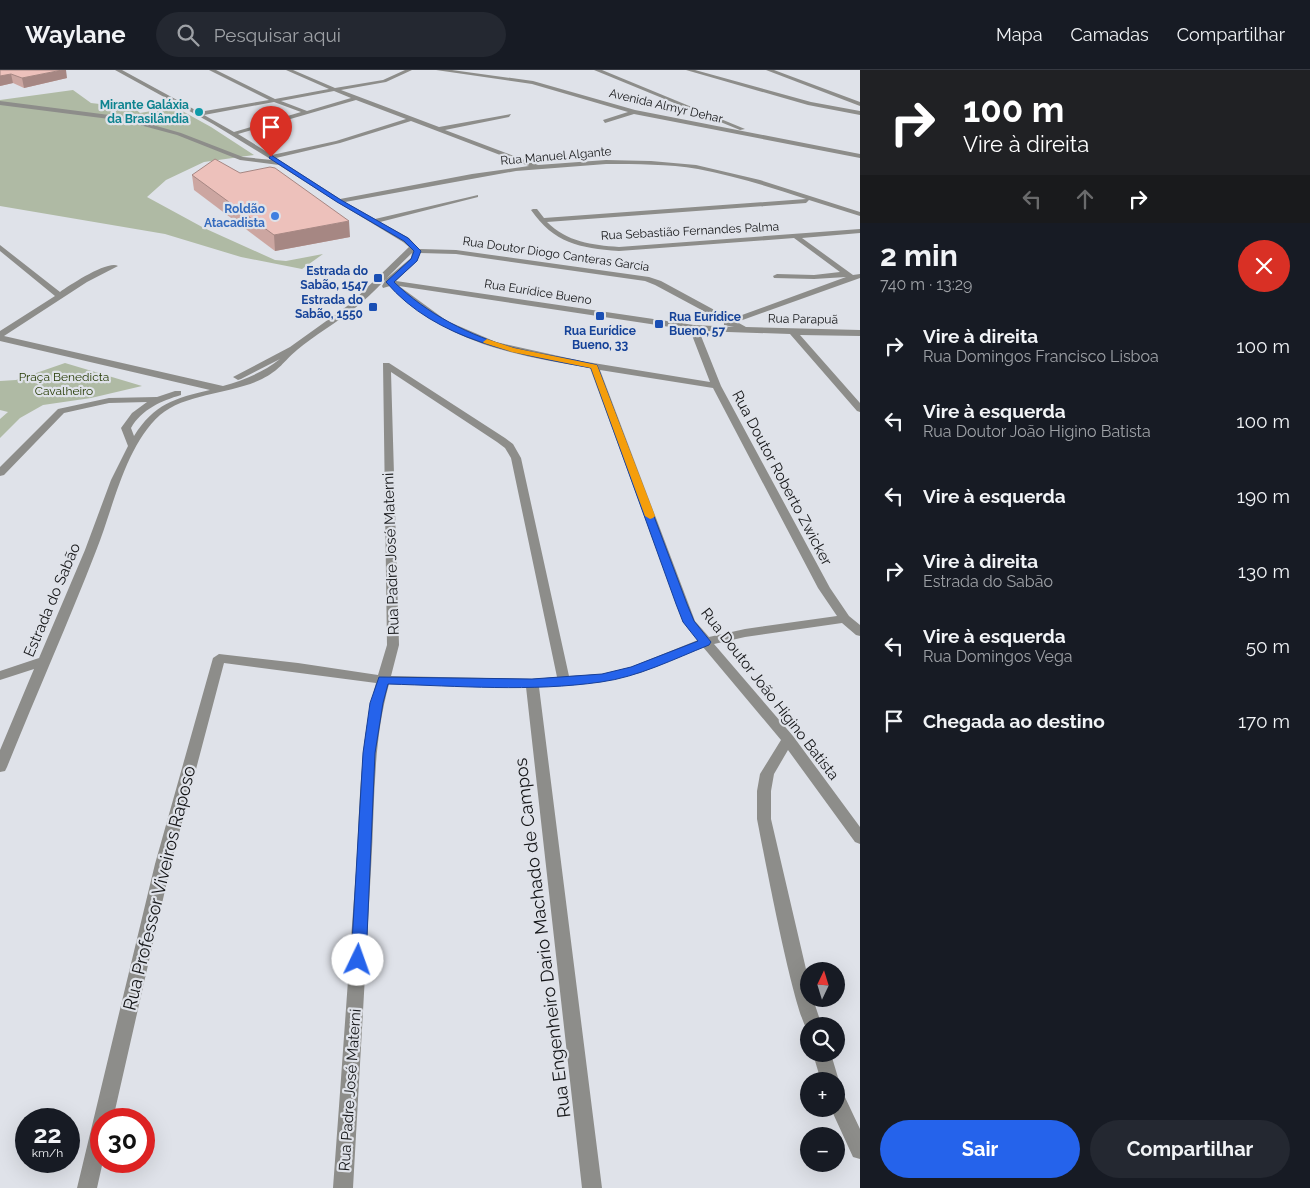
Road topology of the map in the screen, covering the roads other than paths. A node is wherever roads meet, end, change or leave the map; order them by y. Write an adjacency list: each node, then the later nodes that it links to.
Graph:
1 (118, 70): 24 (street)
2 (212, 70): 15 (street)
3 (289, 70): 12 (street)
4 (409, 70): 12 (street)
5 (439, 70): 21 (street, Avenida Almyr Dehar)
6 (597, 70): 31 (street)
7 (689, 70): 18 (street)
8 (706, 70): 16 (street)
9 (769, 70): 11 (street)
10 (796, 74): 11 (street)
11 (791, 78): 13 (street)
12 (338, 91): 14 (street); 15 (street)
13 (835, 95): 16 (street); 19 (street)
14 (357, 98): 22 (street); 27 (street)
15 (276, 101): 22 (street); 24 (street)
16 (818, 101): 18 (street); 19 (street)
17 (0, 103): 34 (street)
18 (810, 104): 20 (street)
19 (860, 106)
20 (827, 108): 23 (street); 26 (street)
21 (634, 112): 28 (street); 31 (street, Avenida Almyr Dehar)
22 (308, 113): 30 (street)
23 (860, 113)
24 (197, 114): 30 (street)
25 (509, 115): 29 (street)
26 (860, 117)
27 (411, 119): 29 (street); 33 (street)
28 (605, 121)
29 (439, 130): 35 (street)
30 (233, 134): 33 (street)
31 (759, 137): 32 (street, Avenida Almyr Dehar)
32 (860, 156)
33 (271, 157): 34 (street)
34 (280, 163): 38 (street)
35 (538, 167): 37 (street, Rua Manuel Algante); 38 (street, Rua Manuel Algante)
36 (476, 196): 42 (street)
37 (814, 200): 40 (street, Rua Manuel Algante); 41 (street)
38 (339, 201): 42 (street)
39 (535, 210): 41 (street, Rua Sebastião Fernandes Palma)
40 (860, 214)
41 (541, 220): 44 (street, Rua Sebastião Fernandes Palma)
42 (376, 221): 46 (street)
43 (860, 232): 44 (street, Rua Sebastião Fernandes Palma)
44 (797, 236): 49 (street)
45 (0, 247): 52 (street)
46 (413, 250): 48 (street, Estrada do Sabão); 51 (street, Estrada do Sabão); 54 (street, Rua Doutor Diogo Canteras Garcia)
47 (114, 266): 52 (street)
48 (389, 270): 51 (street); 53 (street, Estrada do Sabão)
49 (853, 275): 50 (street); 54 (street, Rua Eurídice Bueno)
50 (777, 276)
51 (390, 282): 53 (street, Estrada do Sabão); 55 (street, Rua Eurídice Bueno); 62 (street)
52 (59, 295): 60 (street)
53 (353, 306): 61 (street, Estrada do Sabão)
54 (730, 322): 55 (street, Rua Eurídice Bueno); 57 (street, Rua Doutor Diogo Canteras Garcia)
55 (682, 326): 56 (street, Rua Eurídice Bueno)
56 (694, 328): 57 (street, Rua Eurídice Bueno); 64 (street, Rua Doutor Roberto Zwicker)
57 (746, 330): 58 (street, Rua Parapuã)
58 (793, 332): 59 (street, Rua Parapuã); 67 (street)
59 (860, 332)
60 (0, 336): 63 (street)
61 (293, 349): 63 (street, Estrada do Sabão); 65 (street, Estrada do Sabão)
62 (594, 366): 64 (street); 72 (street, Rua Doutor João Higino Batista)
63 (205, 386): 65 (street); 66 (street, Estrada do Sabão)
64 (716, 386): 70 (street, Rua Doutor Roberto Zwicker)
65 (226, 388): 68 (street, Estrada do Sabão)
66 (159, 400): 68 (street, Estrada do Sabão); 69 (street)
67 (860, 409)
68 (132, 445): 73 (street, Estrada do Sabão)
69 (0, 473)
70 (845, 619): 71 (street, Rua Doutor Roberto Zwicker); 72 (street)
71 (860, 632)
72 (705, 642): 76 (street); 78 (street, Rua Doutor João Higino Batista)
73 (43, 661): 74 (street); 79 (street, Estrada do Sabão)
74 (0, 676)
75 (383, 680): 76 (street, Rua Padre José Materni); 77 (street); 82 (street, Rua Professor Viveiros Raposo); 87 (street, Rua Padre José Materni)
76 (564, 681): 77 (street)
77 (532, 683): 88 (street, Rua Engenheiro Dario Machado de Campos)
78 (788, 739): 80 (street, Rua Doutor João Higino Batista); 81 (street)
79 (0, 767)
80 (860, 838)
81 (810, 1017)
82 (105, 1108)
83 (844, 1117): 84 (street)
84 (860, 1150)
85 (90, 1173): 86 (street)
86 (87, 1188)
87 (343, 1188)
88 (592, 1188)

